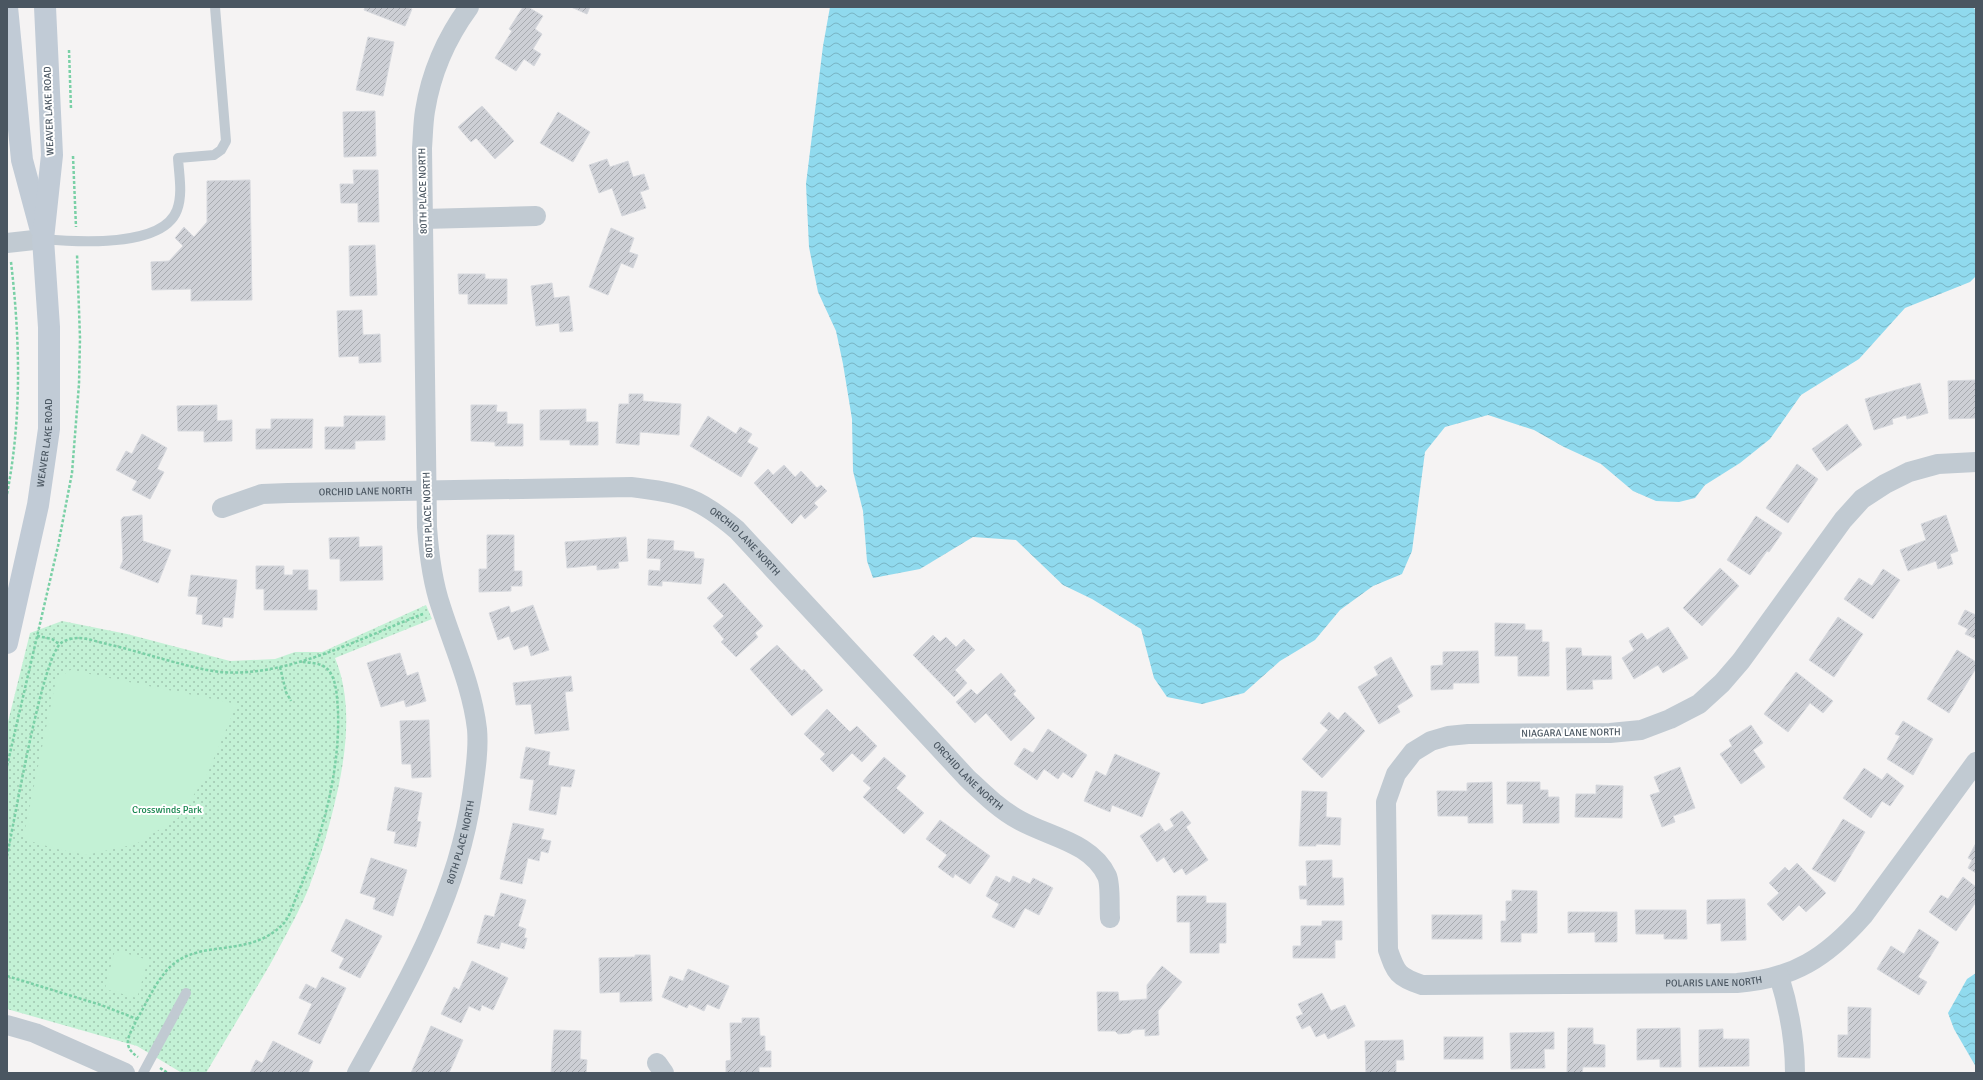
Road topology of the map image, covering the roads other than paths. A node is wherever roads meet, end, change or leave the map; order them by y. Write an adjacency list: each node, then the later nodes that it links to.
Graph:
1 (7, 7): 5 (main road, WEAVER LAKE ROAD)
2 (45, 7): 8 (main road, WEAVER LAKE ROAD)
3 (215, 7): 8 (lane)
4 (469, 7): 7 (street, 80TH PLACE NORTH)
5 (11, 78): 8 (main road, WEAVER LAKE ROAD)
6 (536, 216): 7 (street)
7 (423, 218): 11 (street, 80TH PLACE NORTH)
8 (43, 239): 9 (street); 13 (main road, WEAVER LAKE ROAD)
9 (8, 243)
10 (1976, 462): 16 (street, NIAGARA LANE NORTH)
11 (426, 491): 12 (street, ORCHID LANE NORTH); 15 (street, ORCHID LANE NORTH); 22 (street, 80TH PLACE NORTH)
12 (222, 508)
13 (7, 643)
14 (1976, 762): 17 (street, POLARIS LANE NORTH)
15 (1110, 918)
16 (1387, 933): 17 (street, POLARIS LANE NORTH)
17 (1779, 976): 23 (street)
18 (186, 994): 21 (lane)
19 (7, 1025): 20 (street)
20 (125, 1073)
21 (143, 1073)
22 (357, 1073)
23 (1795, 1073)

